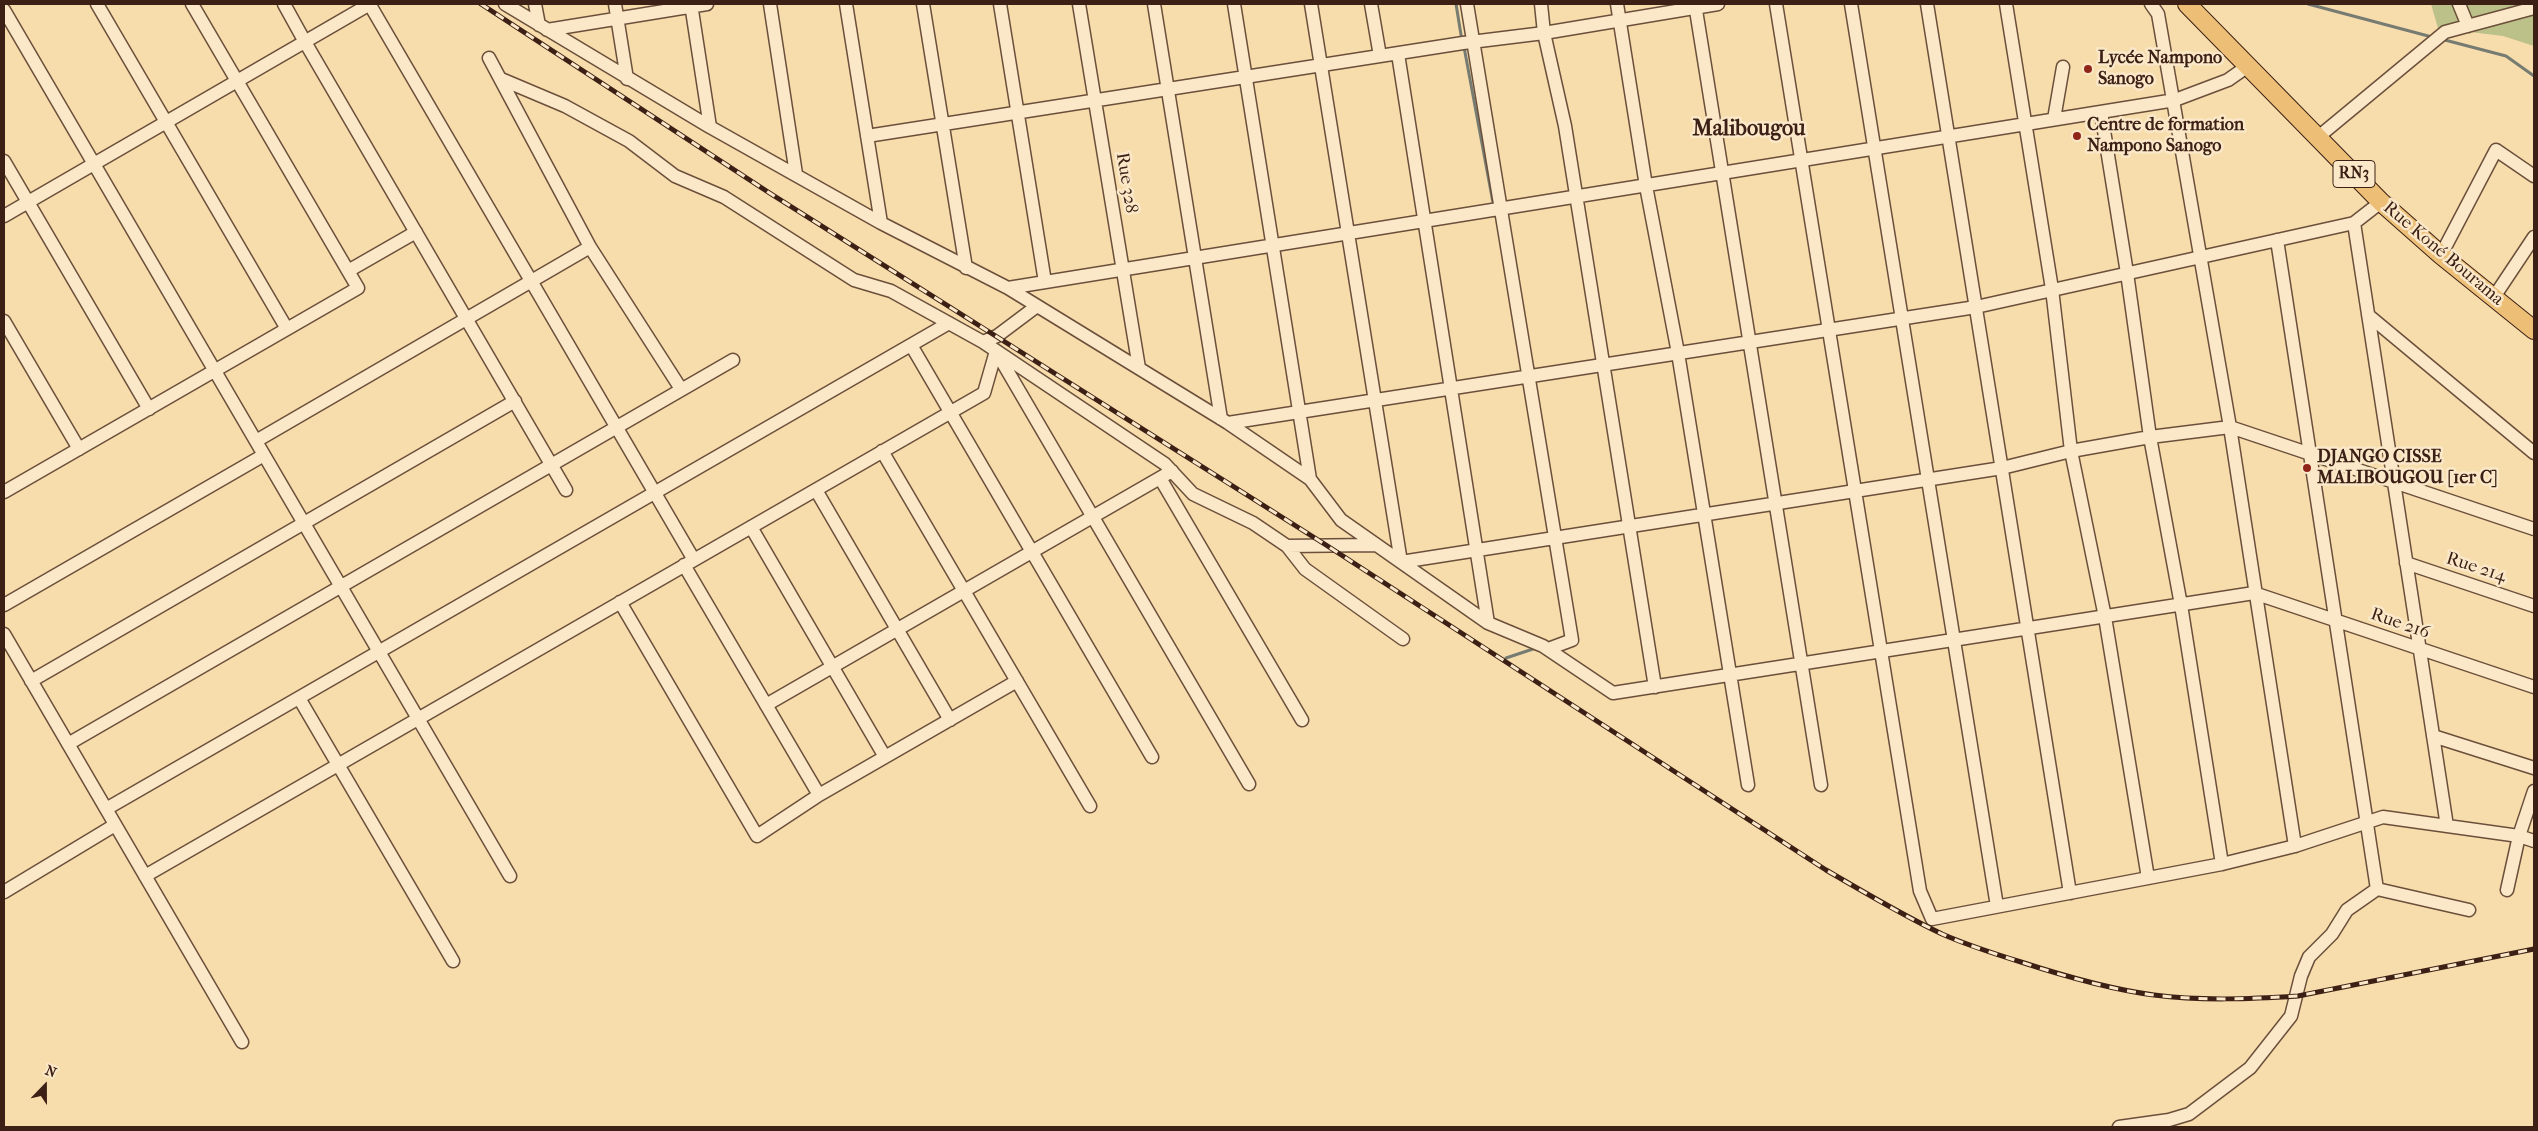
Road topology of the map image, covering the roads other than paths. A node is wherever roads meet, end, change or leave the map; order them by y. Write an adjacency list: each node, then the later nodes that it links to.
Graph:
1 (97, 4): 56 (street)
2 (192, 4): 49 (street)
3 (284, 4): 38 (street)
4 (370, 4): 38 (street); 92 (street)
5 (505, 4): 36 (street)
6 (536, 4): 36 (street)
7 (615, 4): 33 (street)
8 (707, 4): 29 (street)
9 (770, 4): 68 (street)
10 (846, 4): 60 (street)
11 (923, 4): 57 (street)
12 (1000, 4): 54 (street)
13 (1079, 4): 52 (street, Rue 328)
14 (1154, 4): 50 (street)
15 (1234, 4): 46 (street)
16 (1311, 4): 43 (street)
17 (1371, 4): 41 (street)
18 (1467, 4): 39 (street)
19 (1541, 4): 37 (street)
20 (1617, 4): 34 (street)
21 (1718, 4): 30 (street)
22 (1776, 4): 64 (street)
23 (1852, 4): 63 (street)
24 (1927, 4): 61 (street)
25 (2006, 4): 58 (street)
26 (2151, 4): 51 (street)
27 (2187, 4): 44 (highway, Rue Koné Bourama / RN3)
28 (2459, 4): 35 (street)
29 (691, 5): 33 (street); 59 (street)
30 (1696, 5): 34 (street); 67 (street)
31 (2534, 8): 35 (street)
32 (4, 10): 66 (street)
33 (617, 18): 36 (street); 47 (street)
34 (1619, 20): 37 (street); 70 (street)
35 (2468, 26): 62 (street)
36 (543, 27): 47 (street)
37 (1544, 33): 39 (street); 71 (street)
38 (305, 42): 49 (street); 79 (street)
39 (1473, 42): 40 (street); 74 (street)
40 (1398, 54): 41 (street); 76 (street)
41 (1380, 56): 43 (street)
42 (489, 58): 48 (street)
43 (1321, 66): 46 (street); 80 (street)
44 (2248, 66): 51 (street); 62 (highway, Rue Koné Bourama / RN3)
45 (2063, 67): 55 (street)
46 (1246, 77): 50 (street); 83 (street)
47 (627, 79): 59 (street)
48 (501, 80): 84 (street); 103 (street)
49 (237, 81): 56 (street); 90 (street)
50 (1168, 89): 52 (street); 87 (street)
51 (2175, 100): 53 (street); 86 (street)
52 (1095, 101): 54 (street); 89 (street, Rue 328)
53 (2101, 112): 55 (street); 91 (street)
54 (1018, 113): 57 (street); 93 (street)
55 (2054, 119): 58 (street)
56 (166, 122): 66 (street); 104 (street)
57 (943, 124): 60 (street); 88 (street)
58 (2026, 124): 61 (street); 95 (street)
59 (710, 127): 68 (street)
60 (867, 136): 77 (street)
61 (1948, 136): 63 (street); 98 (street)
62 (2317, 138): 73 (highway, Rue Koné Bourama / RN3)
63 (1875, 148): 64 (street); 100 (street)
64 (1802, 160): 67 (street); 105 (street)
65 (4, 161): 72 (street)
66 (94, 164): 72 (street); 115 (street)
67 (1723, 173): 70 (street); 108 (street)
68 (796, 174): 77 (street)
69 (2534, 176): 85 (street)
70 (1646, 186): 71 (street); 111 (street)
71 (1576, 196): 74 (street); 113 (street)
72 (28, 202): 75 (street); 121 (street)
73 (2381, 202): 78 (street); 85 (highway, Rue Koné Bourama / RN3)
74 (1500, 208): 76 (street); 116 (street)
75 (4, 216)
76 (1424, 221): 80 (street); 118 (street)
77 (881, 222): 88 (street)
78 (2354, 223): 82 (street); 99 (street)
79 (416, 232): 90 (street); 101 (street)
80 (1348, 233): 83 (street); 119 (street)
81 (2534, 237): 96 (street)
82 (2277, 240): 86 (street); 133 (street)
83 (1273, 245): 87 (street); 123 (street)
84 (590, 247): 92 (street); 117 (street)
85 (2441, 255): 96 (highway, Rue Koné Bourama / RN3)
86 (2200, 257): 91 (street); 126 (street)
87 (1195, 258): 89 (street); 124 (street)
88 (966, 268): 94 (street)
89 (1122, 269): 93 (street); 114 (street, Rue 328)
90 (348, 271): 104 (street)
91 (2127, 272): 95 (street); 127 (street)
92 (532, 282): 101 (street); 125 (street)
93 (1046, 282): 94 (street)
94 (1008, 288): 97 (street)
95 (2052, 289): 98 (street); 131 (street)
96 (2494, 297): 106 (highway, Rue Koné Bourama / RN3)
97 (1037, 306): 107 (street); 114 (street)
98 (1976, 307): 100 (street); 136 (street)
99 (2368, 315): 132 (street); 140 (street)
100 (1902, 318): 105 (street); 139 (street)
101 (467, 319): 120 (street); 128 (street)
102 (4, 321): 129 (street)
103 (949, 323): 107 (street); 109 (street)
104 (287, 329): 115 (street)
105 (1829, 330): 108 (street); 144 (street)
106 (2534, 330)
107 (983, 342): 110 (street)
108 (1750, 342): 111 (street); 146 (street)
109 (911, 346): 122 (street); 145 (street)
110 (996, 351): 122 (street); 137 (street); 148 (street)
111 (1678, 353): 113 (street); 147 (street)
112 (733, 360): 117 (street)
113 (1603, 365): 116 (street); 150 (street)
114 (1139, 368): 124 (street)
115 (214, 371): 121 (street); 128 (street)
116 (1527, 377): 118 (street); 153 (street)
117 (681, 389): 125 (street)
118 (1452, 389): 119 (street); 156 (street)
119 (1375, 401): 123 (street); 158 (street)
120 (515, 402): 135 (street); 149 (street)
121 (148, 409): 129 (street)
122 (950, 412): 130 (street); 157 (street)
123 (1300, 412): 124 (street); 138 (street)
124 (1225, 421): 138 (street)
125 (616, 427): 135 (street); 145 (street)
126 (2230, 428): 127 (street); 133 (street); 163 (street)
127 (2150, 437): 131 (street); 166 (street)
128 (256, 441): 134 (street)
129 (79, 449): 141 (street)
130 (882, 451): 143 (street); 162 (street)
131 (2071, 451): 136 (street); 168 (street)
132 (2534, 453)
133 (2310, 454): 140 (street); 169 (street)
134 (264, 455): 149 (street); 165 (street)
135 (552, 464): 142 (street); 161 (street)
136 (2002, 468): 139 (street); 172 (street)
137 (1166, 474): 148 (street); 155 (street); 191 (street)
138 (1310, 479): 154 (street)
139 (1928, 480): 144 (street); 175 (street)
140 (2394, 482): 152 (street); 160 (street)
141 (5, 488)
142 (566, 490)
143 (816, 490): 151 (street); 171 (street)
144 (1855, 491): 146 (street); 179 (street)
145 (655, 493): 159 (street); 178 (street)
146 (1776, 504): 147 (street); 180 (street)
147 (1705, 515): 150 (street); 182 (street)
148 (1093, 517): 157 (street); 198 (street)
149 (304, 523): 161 (street); 183 (street)
150 (1629, 526): 153 (street); 185 (street)
151 (751, 527): 159 (street); 181 (street)
152 (2534, 529)
153 (1553, 538): 156 (street); 176 (street)
154 (1376, 545): 155 (street); 158 (street)
155 (1287, 546): 174 (street)
156 (1478, 550): 158 (street); 170 (street)
157 (1032, 552): 162 (street); 195 (street)
158 (1401, 562): 170 (street)
159 (689, 563): 164 (street); 188 (street)
160 (2406, 563): 167 (street, Rue 214); 177 (street)
161 (341, 586): 178 (street); 193 (street)
162 (964, 591): 171 (street); 184 (street)
163 (2254, 594): 166 (street); 169 (street, Rue 216); 210 (street)
164 (620, 602): 189 (street); 202 (street)
165 (4, 605)
166 (2181, 605): 168 (street); 211 (street)
167 (2534, 606)
168 (2105, 617): 172 (street); 214 (street)
169 (2336, 621): 177 (street, Rue 216); 205 (street)
170 (1488, 623): 176 (street)
171 (898, 629): 181 (street); 190 (street)
172 (2028, 629): 175 (street); 218 (street)
173 (4, 634): 183 (street)
174 (1403, 639)
175 (1954, 640): 179 (street); 219 (street)
176 (1548, 649): 185 (street)
177 (2420, 649): 186 (street, Rue 216); 192 (street)
178 (379, 652): 187 (street); 189 (street)
179 (1881, 652): 180 (street); 219 (street)
180 (1802, 664): 182 (street); 200 (street)
181 (832, 667): 188 (street); 194 (street)
182 (1730, 675): 185 (street); 199 (street)
183 (31, 681): 193 (street)
184 (1017, 681): 190 (street); 203 (street)
185 (1655, 687)
186 (2534, 687)
187 (299, 698): 196 (street); 204 (street)
188 (766, 705): 202 (street)
189 (418, 719): 196 (street); 213 (street)
190 (950, 720): 194 (street)
191 (1302, 720)
192 (2433, 736): 197 (street); 207 (street)
193 (68, 744): 204 (street)
194 (885, 757): 202 (street)
195 (1152, 758)
196 (338, 765): 212 (street); 221 (street)
197 (2534, 768)
198 (1249, 784)
199 (1748, 785)
200 (1822, 785)
201 (2534, 791): 208 (street)
202 (819, 796)
203 (1090, 806)
204 (106, 809): 206 (street)
205 (2367, 822): 207 (street); 210 (street); 215 (street)
206 (115, 825): 212 (street); 217 (street)
207 (2447, 826): 208 (street)
208 (2519, 836): 209 (street); 216 (street)
209 (2534, 841)
210 (2295, 846): 211 (street)
211 (2222, 864): 214 (street)
212 (145, 876): 222 (street)
213 (510, 876)
214 (2148, 878): 218 (street)
215 (2377, 889): 220 (street); 223 (street)
216 (2507, 890)
217 (4, 892)
218 (2070, 893): 219 (street)
219 (1997, 906)
220 (2469, 910)
221 (453, 961)
222 (242, 1042)
223 (2119, 1127)

